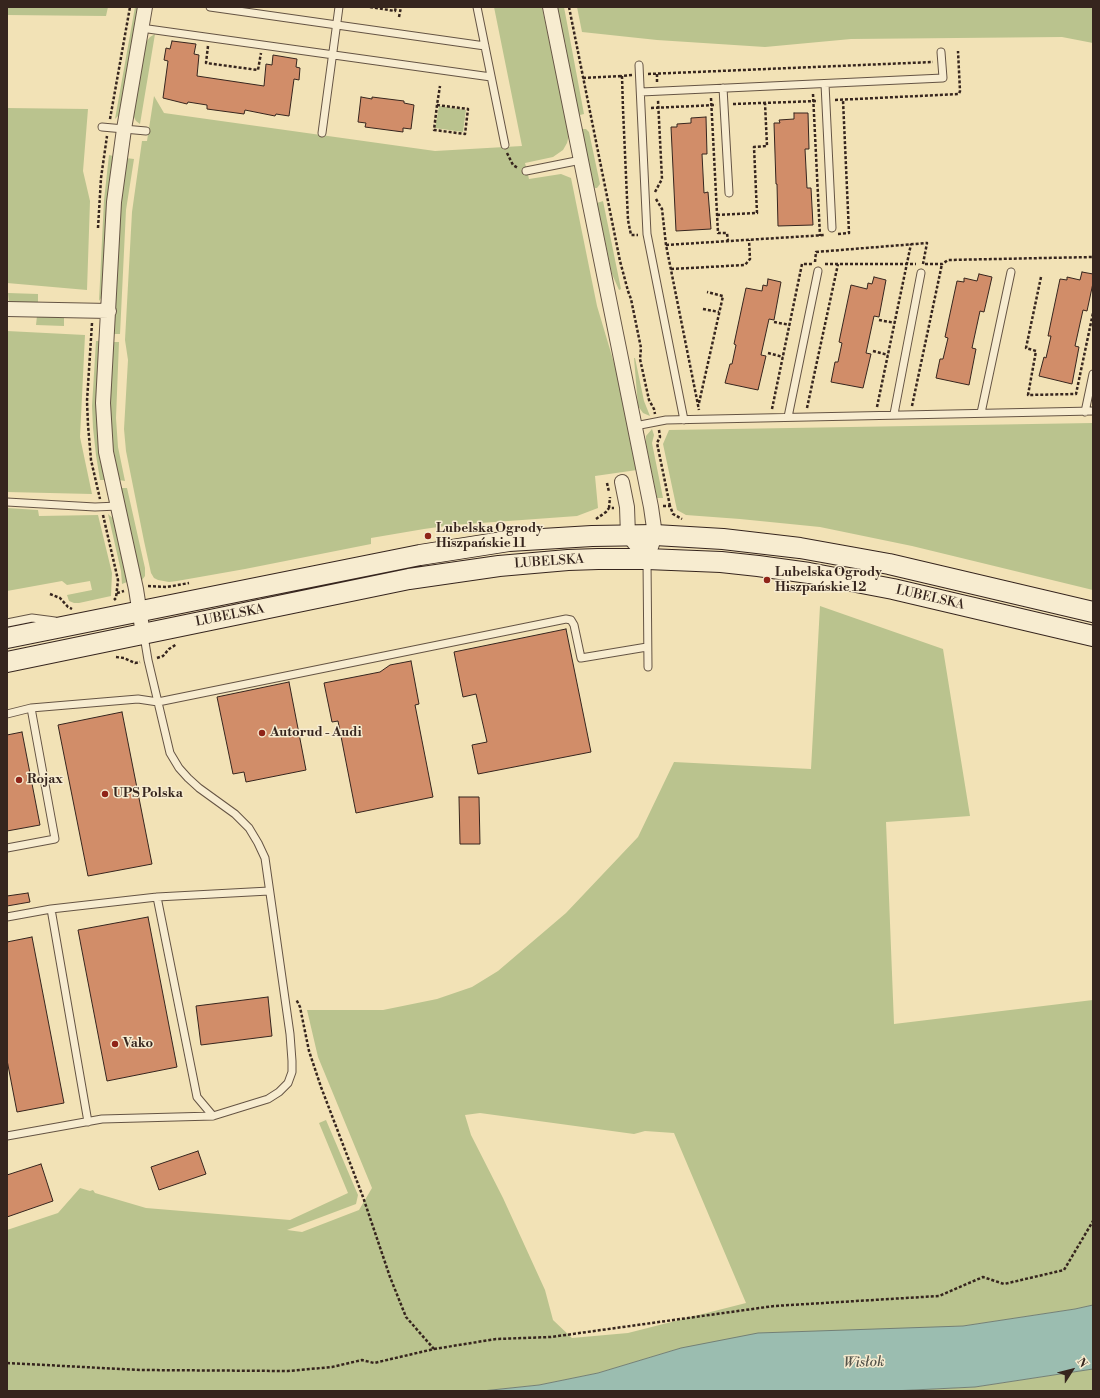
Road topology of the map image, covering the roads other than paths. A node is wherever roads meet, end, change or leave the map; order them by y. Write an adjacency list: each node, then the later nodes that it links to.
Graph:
1 (145, 7): 8 (street)
2 (210, 7): 6 (lane)
3 (340, 7): 7 (lane)
4 (477, 7): 9 (lane)
5 (550, 7): 22 (street)
6 (218, 8): 7 (lane)
7 (337, 25): 9 (lane); 11 (lane)
8 (141, 28): 11 (lane); 18 (street)
9 (485, 46): 13 (lane)
10 (941, 52): 14 (lane)
11 (333, 55): 13 (lane); 20 (lane)
12 (640, 65): 16 (lane)
13 (491, 77): 21 (lane)
14 (825, 84): 15 (lane); 25 (lane)
15 (723, 88): 16 (lane); 24 (lane)
16 (641, 92): 37 (lane)
17 (102, 127): 18 (lane)
18 (124, 129): 19 (lane); 30 (street)
19 (146, 131)
20 (322, 133)
21 (505, 145)
22 (581, 160): 23 (lane); 38 (street)
23 (526, 172)
24 (728, 193)
25 (832, 231)
26 (817, 268): 36 (lane)
27 (1011, 272): 34 (lane)
28 (922, 273): 35 (lane)
29 (7, 309): 30 (street)
30 (109, 311): 41 (street)
31 (1093, 374): 33 (lane)
32 (1093, 411): 33 (lane)
33 (1085, 412): 34 (lane)
34 (981, 413): 35 (lane)
35 (894, 414): 36 (lane)
36 (788, 417): 37 (lane)
37 (684, 420): 38 (lane)
38 (635, 426): 43 (street)
39 (622, 482): 42 (street)
40 (7, 502): 41 (lane)
41 (118, 506): 47 (street)
42 (628, 535): 43 (main road, LUBELSKA); 44 (street); 45 (main road, LUBELSKA)
43 (655, 535): 44 (street); 48 (main road, LUBELSKA)
44 (647, 559): 46 (main road, LUBELSKA); 52 (main road, LUBELSKA); 54 (lane)
45 (374, 564): 46 (main road); 47 (main road, LUBELSKA)
46 (379, 586): 51 (main road, LUBELSKA)
47 (140, 611): 49 (main road, LUBELSKA); 51 (street)
48 (1093, 612)
49 (76, 616): 50 (lane); 53 (main road, LUBELSKA)
50 (7, 623)
51 (143, 634): 55 (main road, LUBELSKA); 57 (lane)
52 (1093, 636)
53 (7, 638)
54 (647, 647): 56 (lane); 57 (lane)
55 (7, 662)
56 (648, 667)
57 (158, 702): 58 (lane); 61 (lane)
58 (31, 708): 59 (lane); 60 (lane)
59 (7, 714)
60 (7, 848)
61 (269, 891): 62 (lane); 65 (lane)
62 (157, 897): 63 (lane); 65 (lane)
63 (51, 909): 64 (lane); 66 (lane)
64 (7, 917)
65 (213, 1116): 66 (lane)
66 (88, 1122): 67 (lane)
67 (7, 1136)

